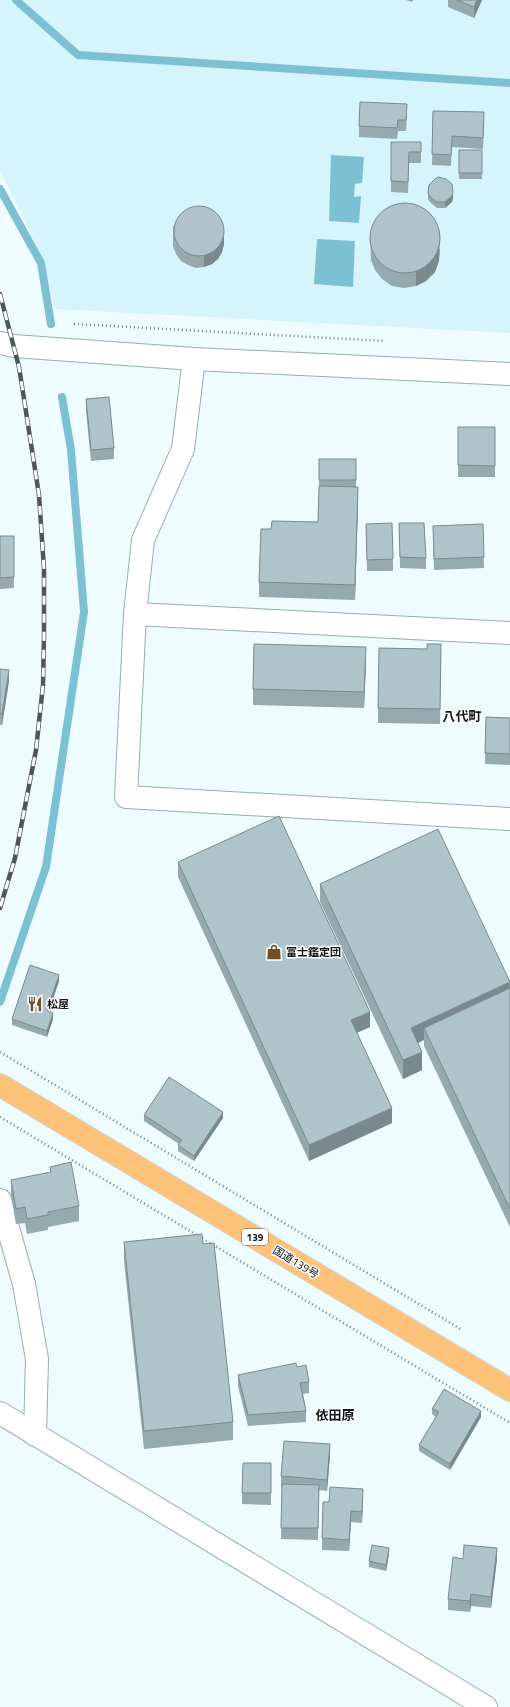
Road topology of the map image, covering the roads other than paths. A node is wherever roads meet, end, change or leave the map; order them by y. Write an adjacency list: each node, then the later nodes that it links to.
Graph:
1 (0, 343): 2 (street)
2 (194, 358): 3 (street); 4 (street)
3 (510, 374)
4 (134, 614): 5 (street); 6 (street)
5 (510, 633)
6 (510, 819)
7 (0, 1085): 9 (highway, 国道139号 / 139)
8 (0, 1200): 11 (street)
9 (510, 1390)
10 (0, 1413): 11 (street)
11 (35, 1435): 12 (street)
12 (486, 1707)

